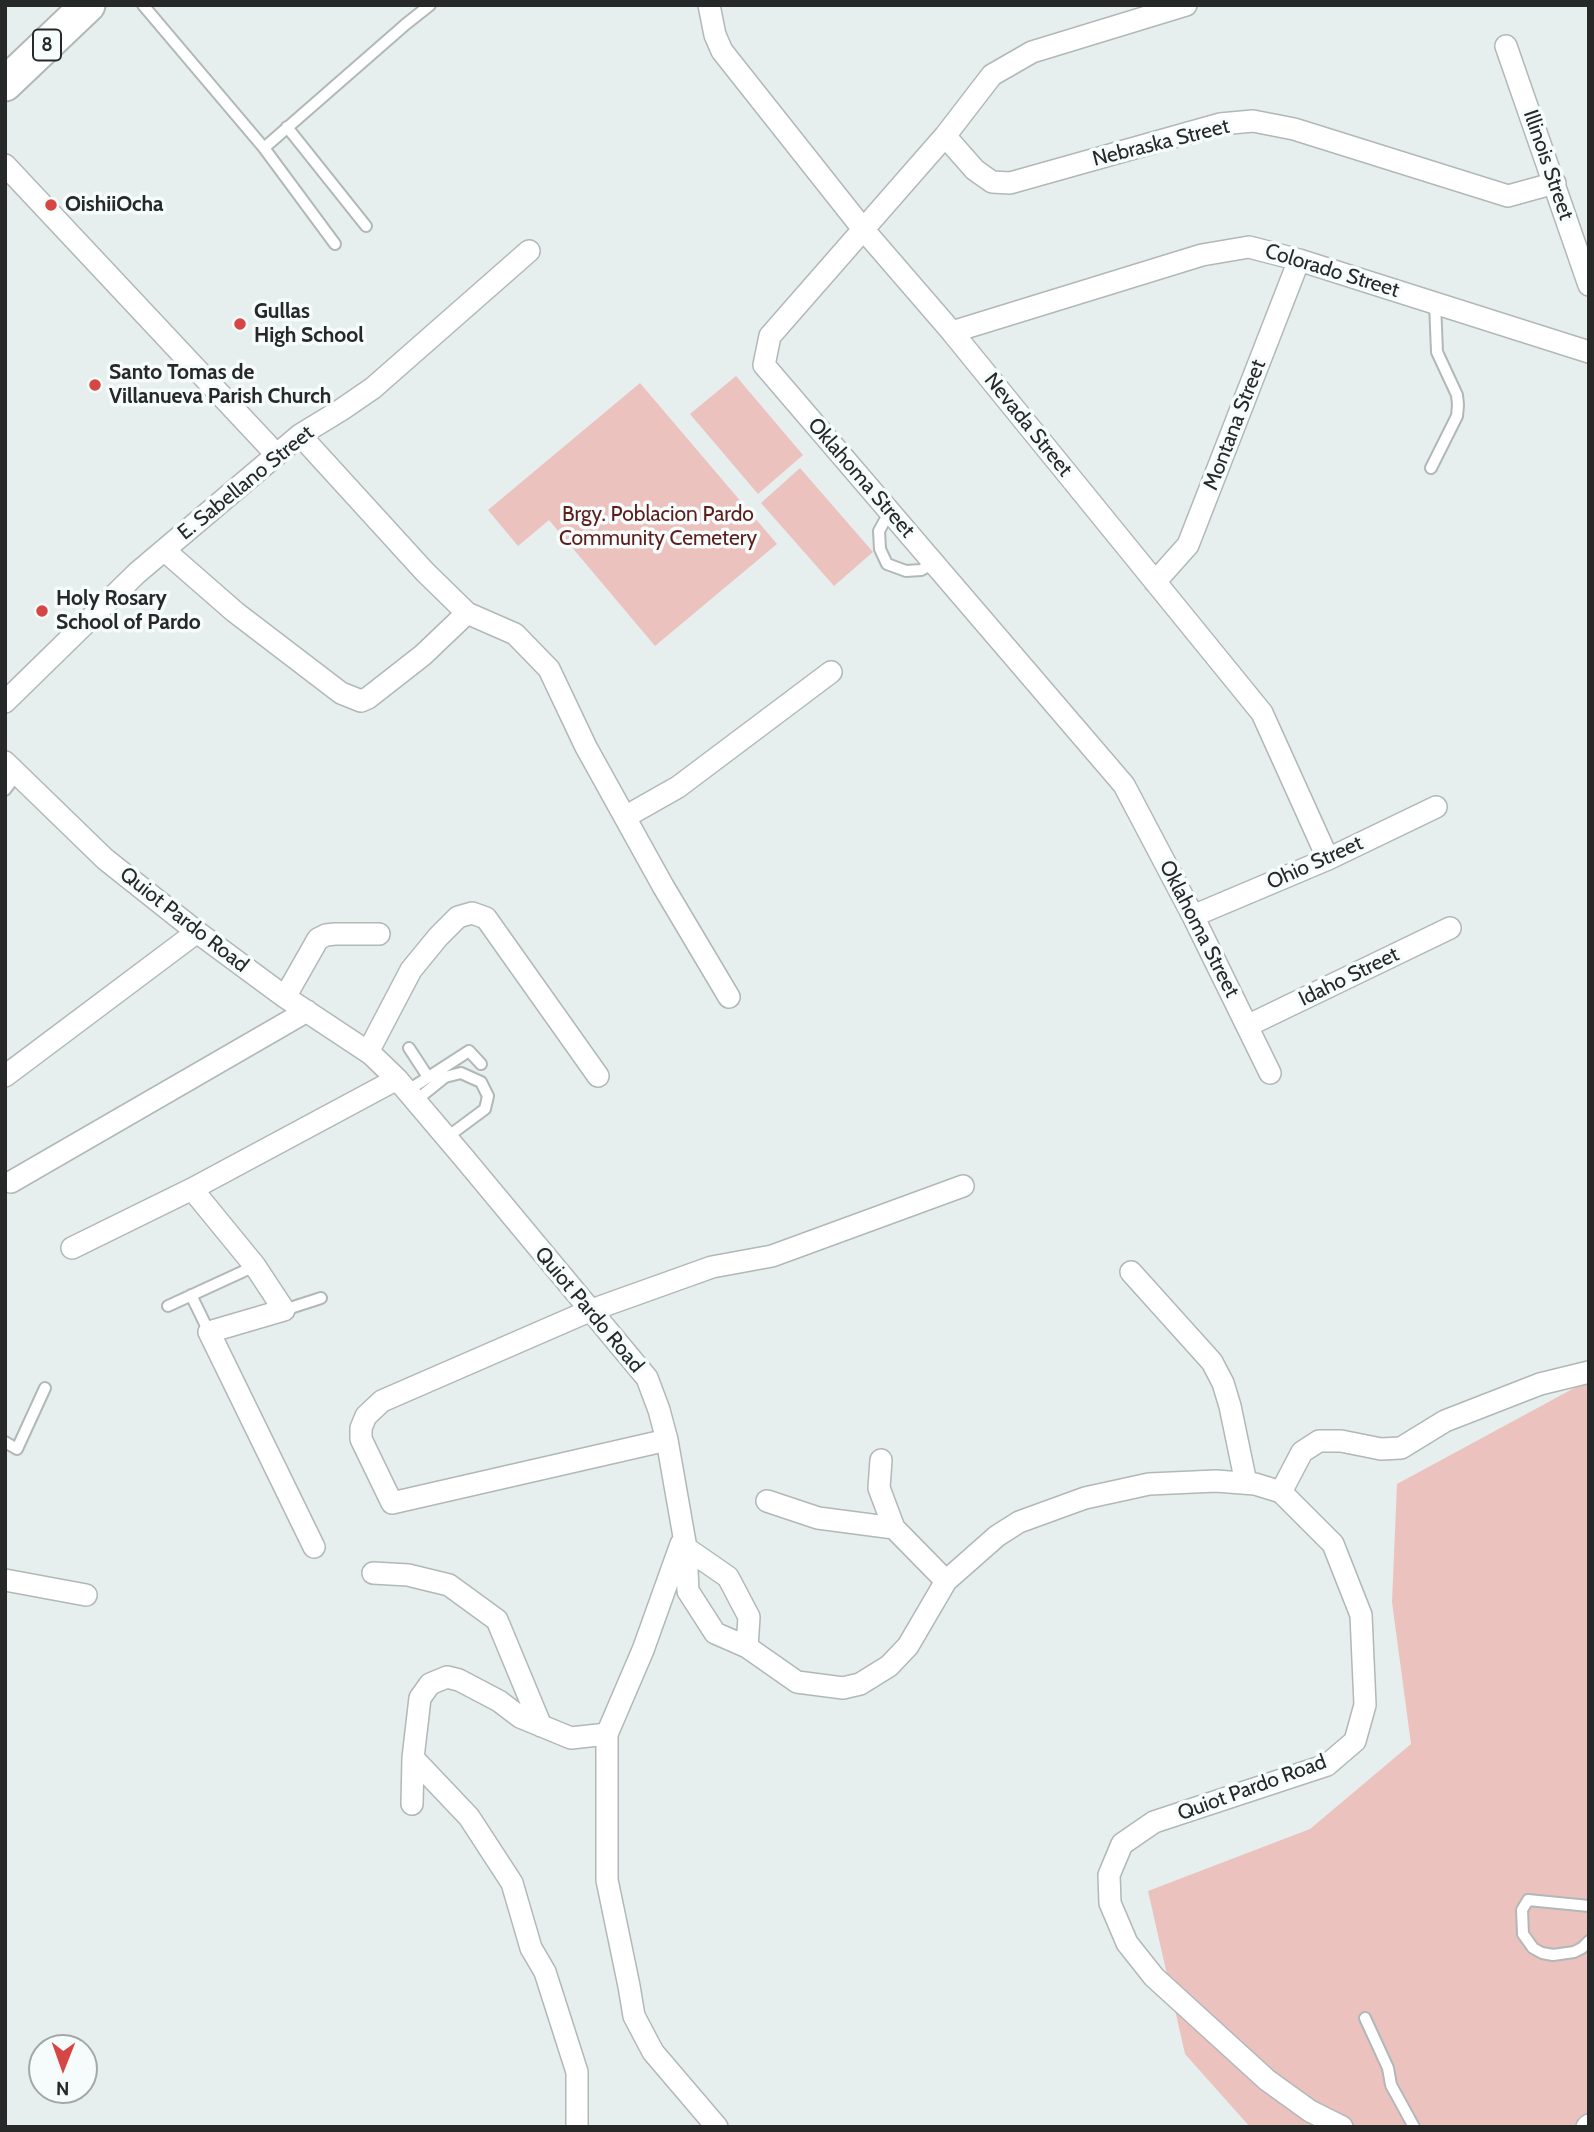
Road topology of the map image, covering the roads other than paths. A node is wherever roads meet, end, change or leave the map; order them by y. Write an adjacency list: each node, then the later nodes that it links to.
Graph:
1 (88, 5): 7 (main road, 8)
2 (143, 5): 10 (lane)
3 (430, 5): 8 (lane)
4 (709, 5): 14 (street, Nevada Street)
5 (1186, 5): 9 (street, Oklahoma Street)
6 (1506, 46): 12 (street, Illinois Street)
7 (5, 84)
8 (287, 127): 10 (lane); 13 (lane)
9 (944, 136): 12 (street, Nebraska Street); 14 (street, Oklahoma Street)
10 (264, 148): 15 (lane)
11 (5, 165): 23 (street)
12 (1555, 183): 18 (street, Illinois Street)
13 (366, 226)
14 (863, 229): 20 (street, Nevada Street); 25 (street, Oklahoma Street)
15 (335, 244)
16 (529, 251): 22 (street, E. Sabellano Street)
17 (1300, 260): 19 (street, Colorado Street); 20 (street, Colorado Street); 28 (street, Montana Street)
18 (1589, 285)
19 (1435, 303): 21 (street, Colorado Street); 24 (lane)
20 (952, 331): 28 (street, Nevada Street)
21 (1589, 351)
22 (300, 435): 23 (street, E. Sabellano Street); 29 (street)
23 (276, 454): 26 (street, E. Sabellano Street)
24 (1431, 468)
25 (890, 511): 27 (street, Oklahoma Street); 27 (lane)
26 (164, 550): 29 (street); 31 (street, E. Sabellano Street)
27 (934, 563): 36 (street, Oklahoma Street)
28 (1155, 582): 35 (street, Nevada Street)
29 (467, 613): 34 (street)
30 (831, 672): 34 (street)
31 (5, 702)
32 (9, 775): 38 (street, Quiot Pardo Road)
33 (1436, 807): 35 (street, Ohio Street)
34 (625, 817): 41 (street)
35 (1328, 859): 36 (street, Ohio Street)
36 (1193, 916): 43 (street, Oklahoma Street)
37 (1450, 928): 43 (street, Idaho Street)
38 (197, 932): 40 (street, Quiot Pardo Road); 48 (street)
39 (379, 934): 40 (street)
40 (285, 997): 42 (street, Quiot Pardo Road)
41 (729, 997)
42 (307, 1011): 45 (street, Quiot Pardo Road); 53 (street)
43 (1247, 1026): 47 (street, Oklahoma Street)
44 (409, 1048): 50 (lane)
45 (368, 1052): 49 (street); 51 (street, Quiot Pardo Road)
46 (481, 1064): 50 (lane)
47 (1270, 1073)
48 (5, 1076)
49 (598, 1076)
50 (428, 1077): 51 (lane)
51 (406, 1090): 52 (street, Quiot Pardo Road); 52 (lane); 55 (street)
52 (446, 1138): 63 (street, Quiot Pardo Road)
53 (11, 1182)
54 (963, 1185): 63 (street)
55 (192, 1189): 56 (street); 57 (street)
56 (72, 1248)
57 (255, 1266): 59 (lane); 62 (street)
58 (1131, 1272): 70 (street)
59 (191, 1295): 61 (lane); 64 (lane)
60 (321, 1298): 62 (lane)
61 (168, 1306)
62 (284, 1310): 64 (street)
63 (589, 1311): 67 (street, Quiot Pardo Road); 67 (street)
64 (209, 1332): 75 (street)
65 (1589, 1372): 71 (street)
66 (44, 1388): 68 (lane)
67 (667, 1440): 74 (street, Quiot Pardo Road)
68 (5, 1442)
69 (881, 1460): 73 (street)
70 (1246, 1483): 71 (street); 78 (street)
71 (1281, 1492): 90 (street, Quiot Pardo Road)
72 (768, 1501): 73 (street)
73 (894, 1528): 78 (street)
74 (684, 1543): 80 (street); 80 (street, Quiot Pardo Road); 82 (street)
75 (314, 1547)
76 (373, 1573): 81 (street)
77 (5, 1580): 79 (street)
78 (946, 1581): 80 (street)
79 (86, 1595)
80 (747, 1647)
81 (541, 1726): 82 (street); 83 (street)
82 (607, 1734): 89 (street)
83 (413, 1758): 84 (street); 88 (street)
84 (412, 1804)
85 (1589, 1906): 86 (lane)
86 (1589, 1941)
87 (1365, 2018): 91 (lane)
88 (577, 2127)
89 (717, 2127)
90 (1342, 2127)
91 (1414, 2127)

